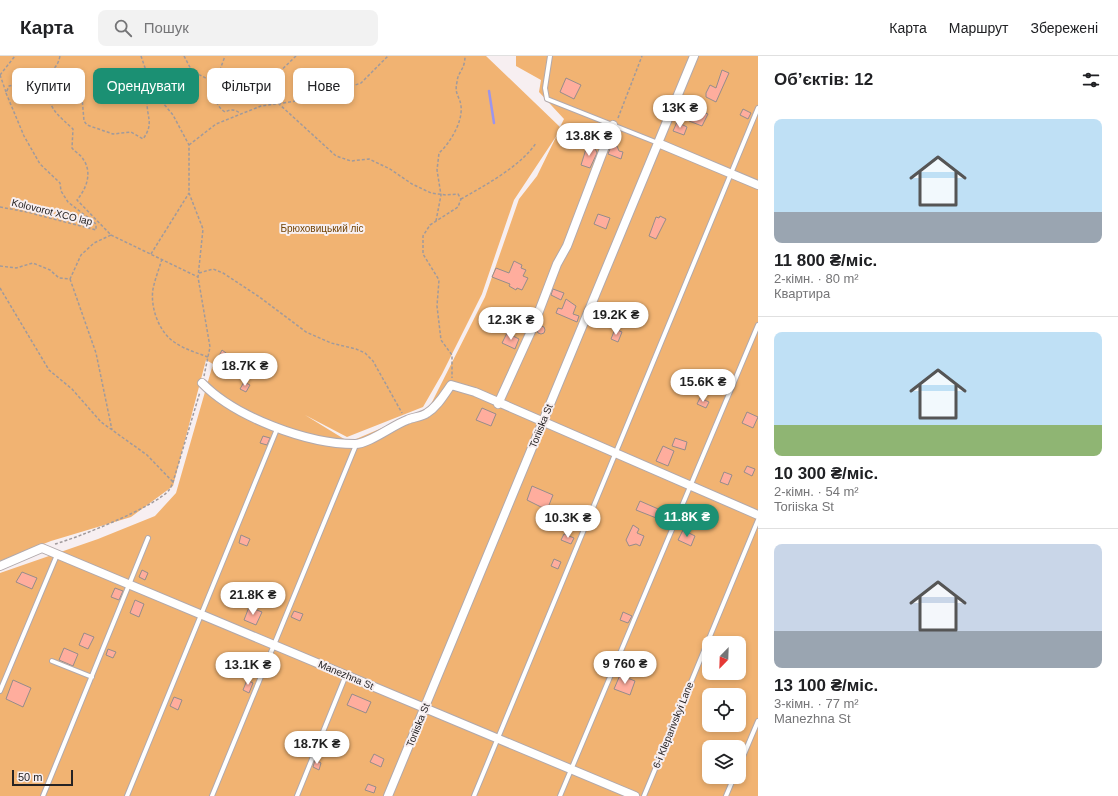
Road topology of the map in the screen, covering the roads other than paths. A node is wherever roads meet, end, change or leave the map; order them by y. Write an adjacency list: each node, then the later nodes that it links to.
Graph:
1 (550, 56): 4 (lane)
2 (694, 56): 5 (street, Toriiska St)
3 (758, 108): 6 (lane)
4 (614, 125): 5 (lane); 10 (street)
5 (658, 143): 6 (street); 11 (street, Toriiska St)
6 (732, 174): 7 (street); 14 (lane)
7 (758, 185)
8 (758, 325): 15 (lane)
9 (202, 383): 12 (street)
10 (498, 404): 11 (street); 13 (street)
11 (543, 422): 14 (street); 28 (street, Toriiska St)
12 (277, 429): 13 (street); 22 (lane)
13 (356, 444): 23 (lane)
14 (615, 455): 15 (street); 30 (lane)
15 (689, 486): 16 (street); 32 (lane)
16 (758, 515)
17 (758, 520): 42 (lane, 6-i Kleparivskyi Lane)
18 (148, 538): 21 (lane)
19 (58, 555): 20 (street, Manezhna St); 21 (street, Manezhna St); 27 (lane)
20 (0, 566)
21 (129, 584): 22 (street, Manezhna St); 26 (lane)
22 (202, 615): 23 (street, Manezhna St); 35 (lane)
23 (274, 645): 25 (street, Manezhna St); 36 (lane)
24 (52, 661): 26 (lane)
25 (346, 675): 28 (street, Manezhna St); 37 (lane)
26 (92, 677): 34 (lane)
27 (0, 691)
28 (425, 708): 30 (street, Manezhna St); 38 (street, Toriiska St)
29 (758, 721): 31 (lane)
30 (497, 738): 32 (street, Manezhna St); 39 (lane)
31 (746, 749)
32 (571, 769): 40 (lane); 41 (street, Manezhna St)
33 (731, 784): 43 (lane)
34 (44, 796)
35 (127, 796)
36 (212, 796)
37 (297, 796)
38 (388, 796)
39 (474, 796)
40 (560, 796)
41 (635, 796)
42 (644, 796)
43 (726, 796)

